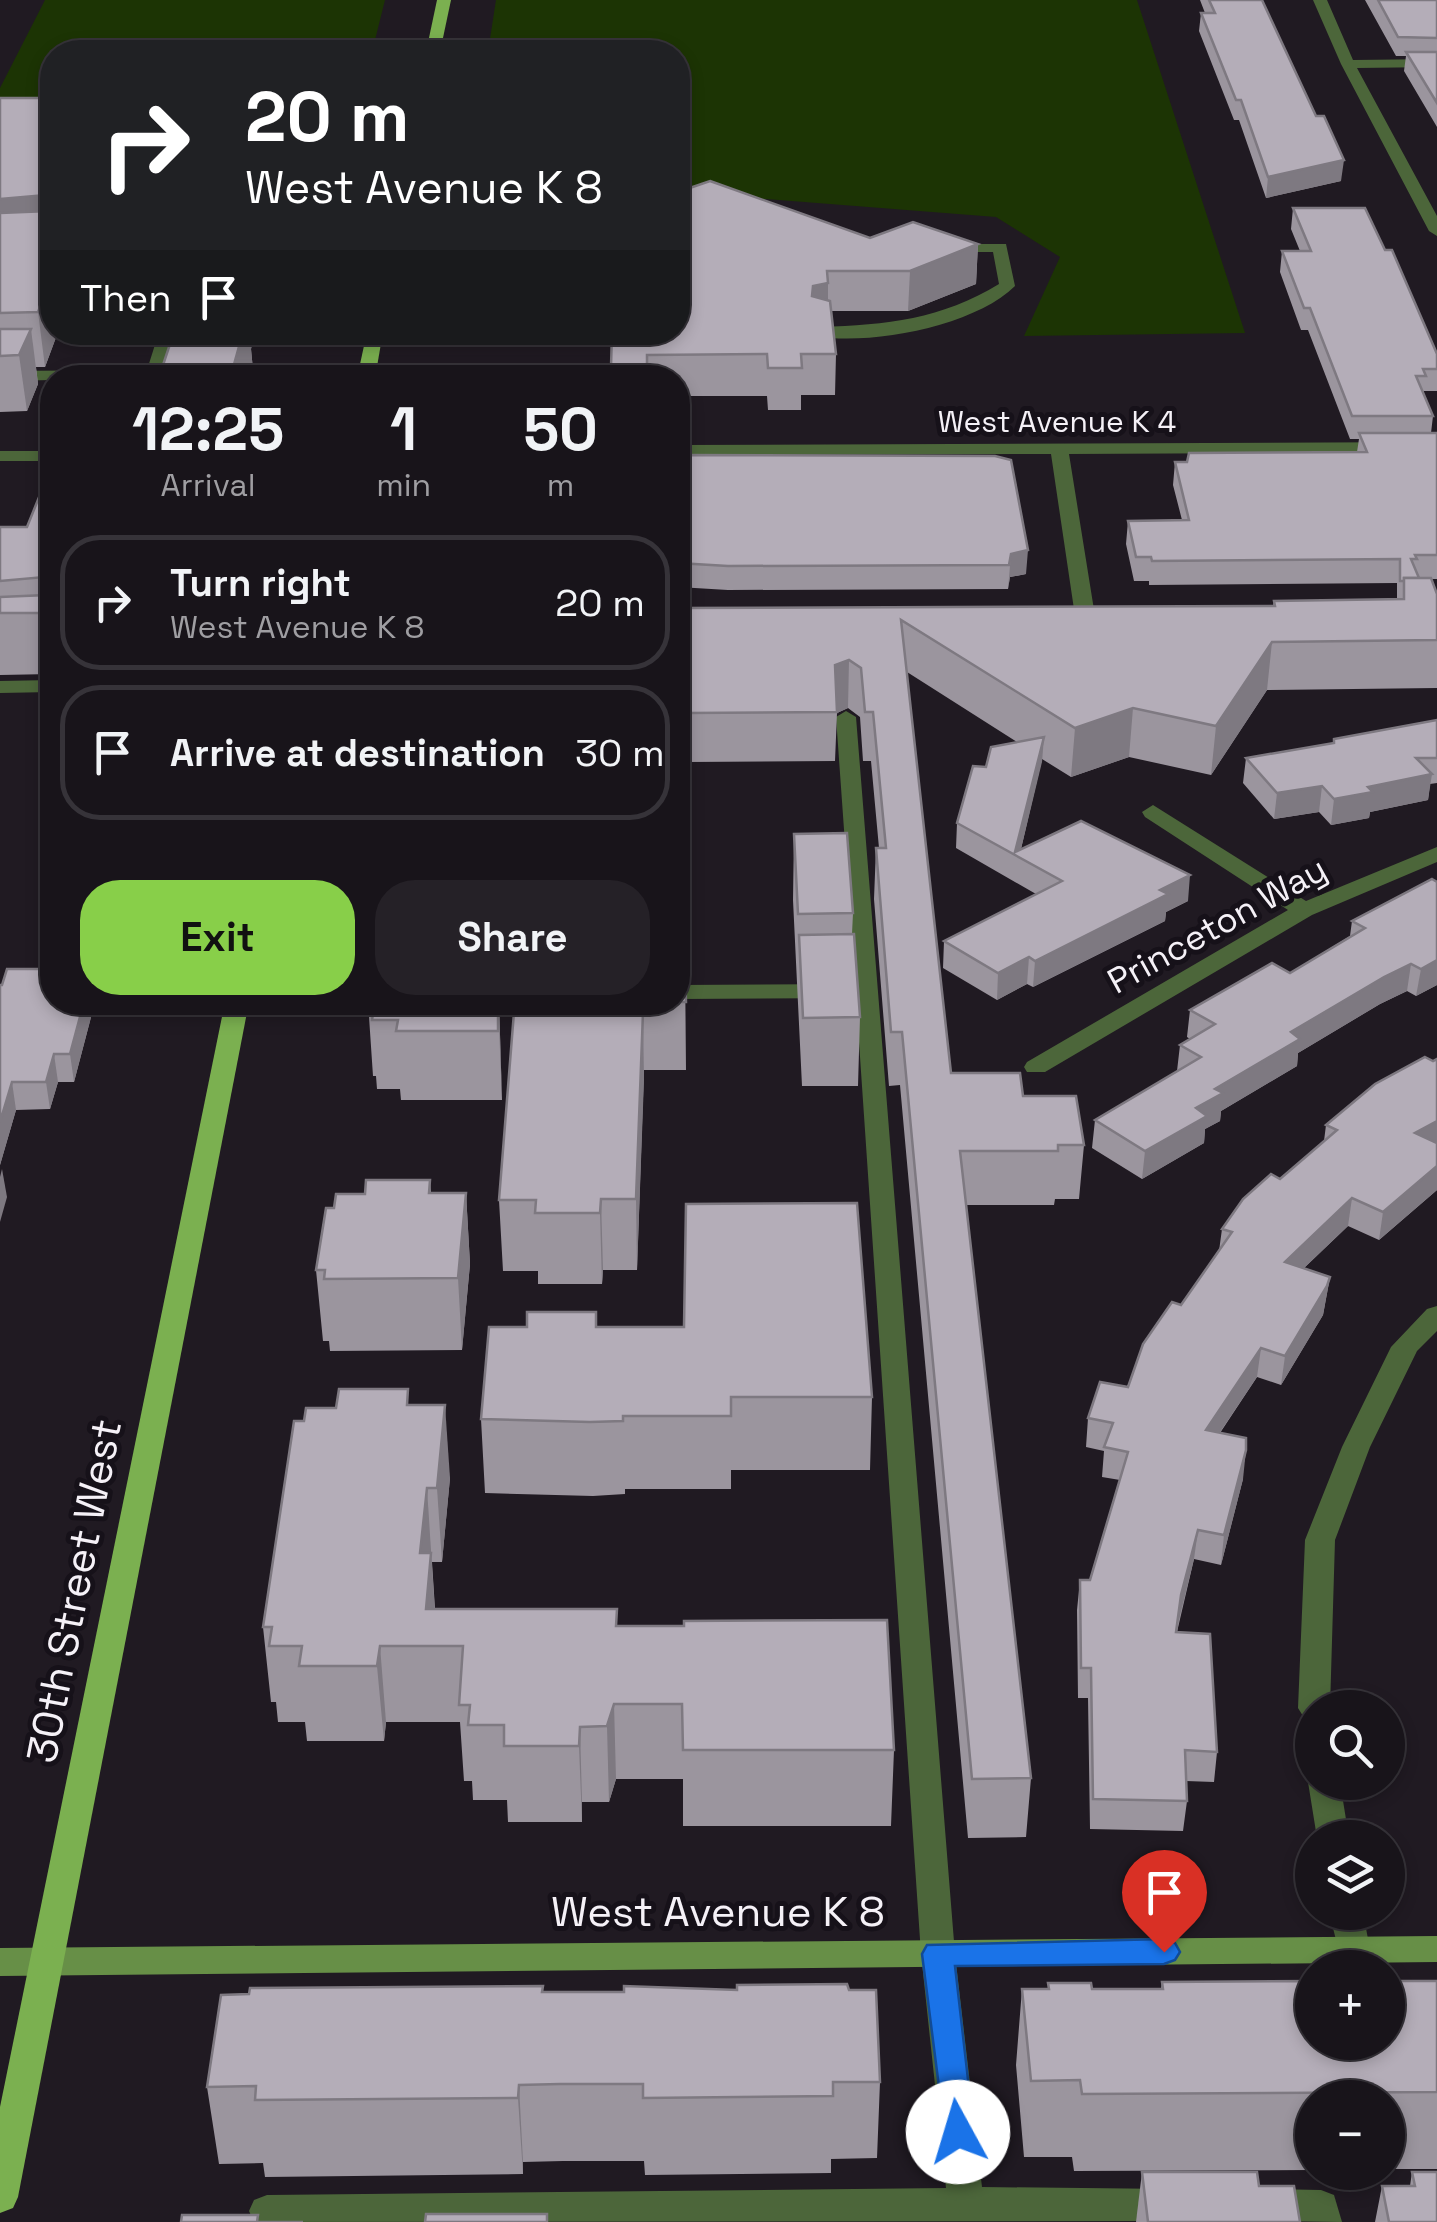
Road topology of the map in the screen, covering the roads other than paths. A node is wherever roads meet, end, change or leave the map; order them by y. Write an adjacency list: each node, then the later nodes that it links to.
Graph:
1 (444, 0): 3 (main road)
2 (1320, 0): 4 (street)
3 (436, 40)
4 (1348, 64): 5 (street); 6 (street)
5 (1437, 64)
6 (1414, 185): 7 (street); 8 (street)
7 (1437, 185)
8 (1437, 230)
9 (925, 247): 10 (street)
10 (821, 332)
11 (0, 376): 12 (street)
12 (40, 376)
13 (1437, 447): 14 (street, West Avenue K 4)
14 (1059, 448): 15 (street, West Avenue K 4); 18 (street)
15 (690, 450)
16 (0, 456): 17 (street)
17 (40, 456)
18 (1086, 616)
19 (0, 686): 20 (street)
20 (40, 686)
21 (846, 717): 26 (street)
22 (1153, 812): 24 (street)
23 (1437, 854): 24 (street, Princeton Way)
24 (1304, 910): 28 (street, Princeton Way)
25 (690, 992): 26 (street)
26 (867, 992): 35 (street)
27 (234, 1015): 37 (main road, 30th Street West)
28 (1036, 1067)
29 (1437, 1315): 30 (street)
30 (1315, 1690)
31 (1349, 1930): 33 (street)
32 (1437, 1949): 33 (street, West Avenue K 8)
33 (1353, 1950)
34 (1295, 1951): 35 (street, West Avenue K 8)
35 (938, 1954): 37 (street, West Avenue K 8); 40 (street)
36 (0, 1962): 37 (street, West Avenue K 8)
37 (45, 1962): 38 (main road, 30th Street West)
38 (0, 2196)
39 (267, 2211): 41 (street)
40 (967, 2213): 41 (street); 42 (street)
41 (378, 2216)
42 (1324, 2222)

